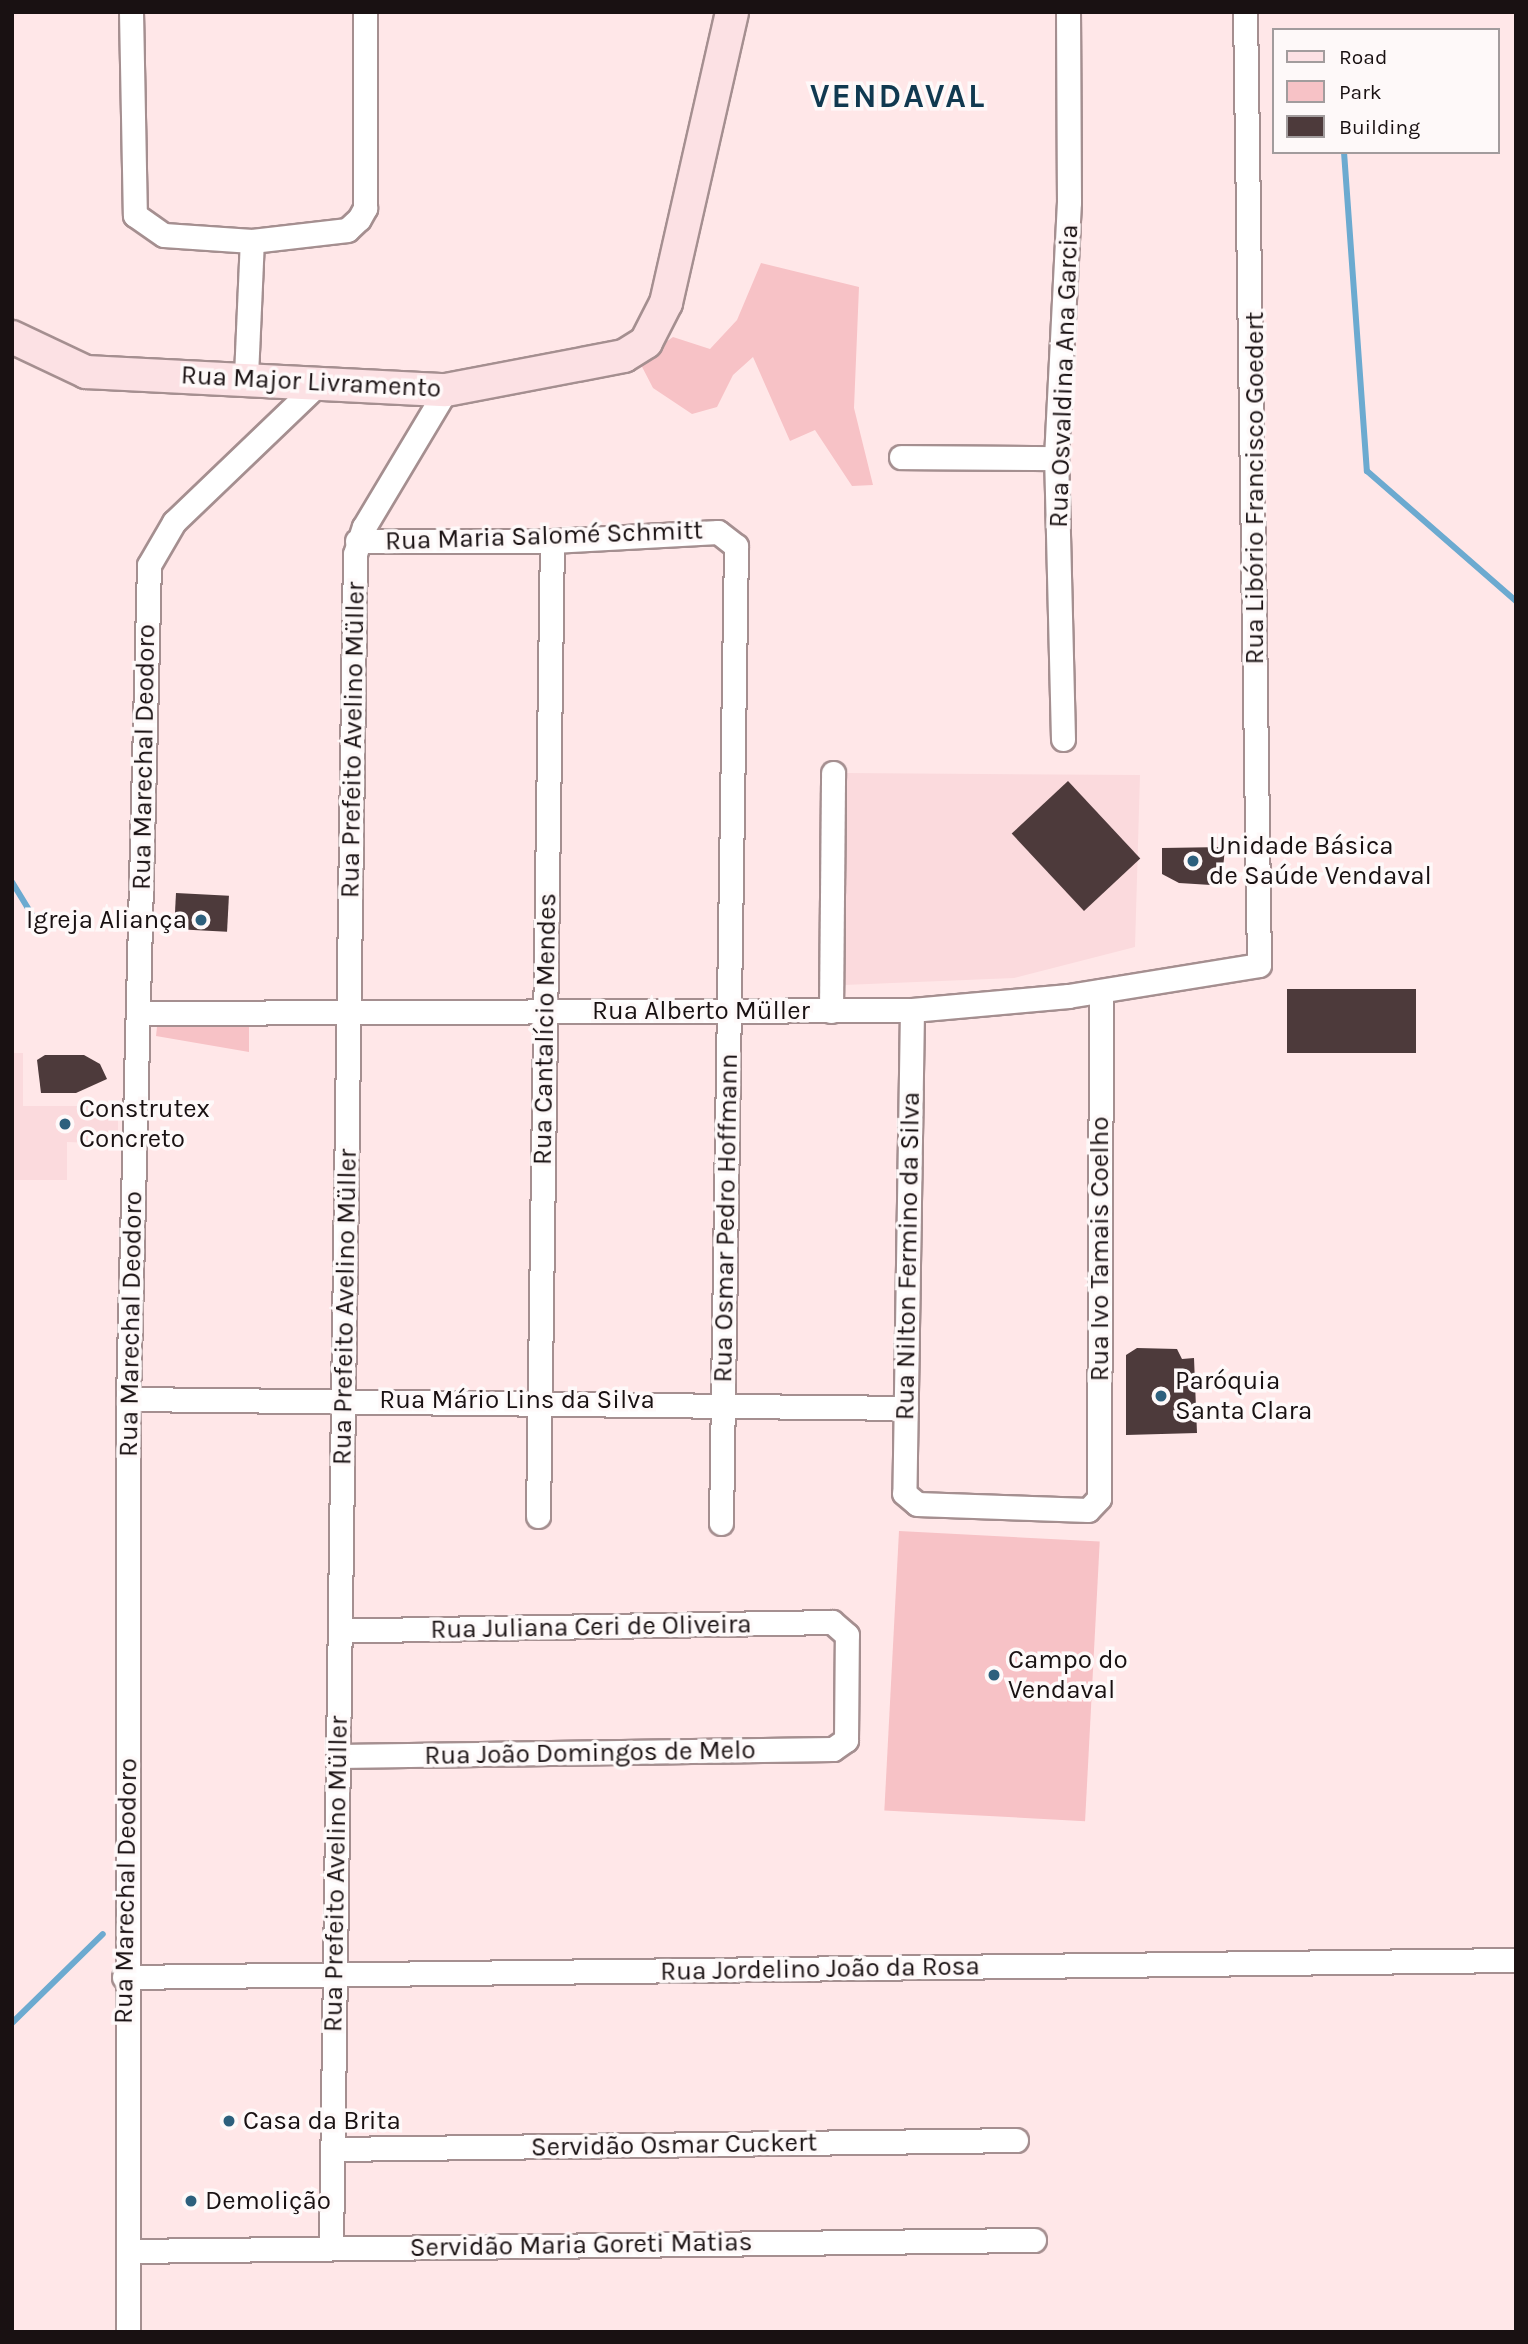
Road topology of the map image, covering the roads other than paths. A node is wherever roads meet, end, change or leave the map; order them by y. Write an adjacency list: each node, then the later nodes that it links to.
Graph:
1 (131, 12): 6 (street)
2 (365, 12): 6 (street)
3 (732, 12): 10 (main road, Rua Major Livramento)
4 (1068, 12): 12 (street, Rua Osvaldina Ana Garcia)
5 (1245, 12): 18 (street, Rua Libório Francisco Goedert)
6 (252, 241): 8 (street)
7 (12, 337): 8 (main road, Rua Major Livramento)
8 (246, 376): 9 (main road, Rua Major Livramento)
9 (317, 385): 10 (main road, Rua Major Livramento); 24 (street, Rua Marechal Deodoro)
10 (446, 390): 14 (street, Rua Prefeito Avelino Müller)
11 (901, 457): 12 (street)
12 (1056, 458): 16 (street, Rua Osvaldina Ana Garcia)
13 (729, 536): 15 (street, Rua Maria Salomé Schmitt); 21 (street, Rua Osmar Pedro Hoffmann)
14 (357, 541): 15 (street, Rua Maria Salomé Schmitt); 25 (street, Rua Prefeito Avelino Müller)
15 (552, 541): 23 (street, Rua Cantalício Mendes)
16 (1063, 739)
17 (833, 773): 22 (street)
18 (1259, 965): 19 (street, Rua Alberto Müller)
19 (1101, 991): 20 (street, Rua Alberto Müller); 31 (street, Rua Ivo Tamais Coelho)
20 (912, 1010): 22 (street, Rua Alberto Müller); 30 (street, Rua Nilton Fermino da Silva)
21 (729, 1011): 22 (street, Rua Alberto Müller); 23 (street, Rua Alberto Müller); 29 (street, Rua Osmar Pedro Hoffmann)
22 (831, 1011)
23 (545, 1012): 25 (street, Rua Alberto Müller); 28 (street, Rua Cantalício Mendes)
24 (138, 1013): 25 (street, Rua Alberto Müller); 26 (street, Rua Marechal Deodoro)
25 (349, 1013): 27 (street, Rua Prefeito Avelino Müller)
26 (128, 1399): 27 (street, Rua Mário Lins da Silva); 39 (street, Rua Marechal Deodoro)
27 (344, 1399): 28 (street, Rua Mário Lins da Silva); 34 (street, Rua Prefeito Avelino Müller)
28 (539, 1400): 29 (street, Rua Mário Lins da Silva); 32 (street, Rua Cantalício Mendes)
29 (723, 1402): 30 (street, Rua Mário Lins da Silva); 33 (street, Rua Osmar Pedro Hoffmann)
30 (906, 1408): 31 (street, Rua Nilton Fermino da Silva)
31 (908, 1502)
32 (538, 1516)
33 (721, 1523)
34 (340, 1631): 35 (street, Rua Juliana Ceri de Oliveira); 36 (street, Rua Prefeito Avelino Müller)
35 (841, 1745): 36 (street, Rua João Domingos de Melo)
36 (338, 1756): 38 (street, Rua Prefeito Avelino Müller)
37 (1516, 1960): 38 (street, Rua Jordelino João da Rosa)
38 (332, 1975): 39 (street, Rua Jordelino João da Rosa); 41 (street, Rua Prefeito Avelino Müller)
39 (124, 1977): 44 (street, Rua Marechal Deodoro)
40 (1016, 2140): 41 (street, Servidão Osmar Cuckert)
41 (333, 2150): 43 (street, Rua Prefeito Avelino Müller)
42 (1034, 2240): 43 (street, Servidão Maria Goreti Matias)
43 (331, 2248): 44 (street, Servidão Maria Goreti Matias)
44 (128, 2251): 45 (street, Rua Marechal Deodoro)
45 (128, 2332)

